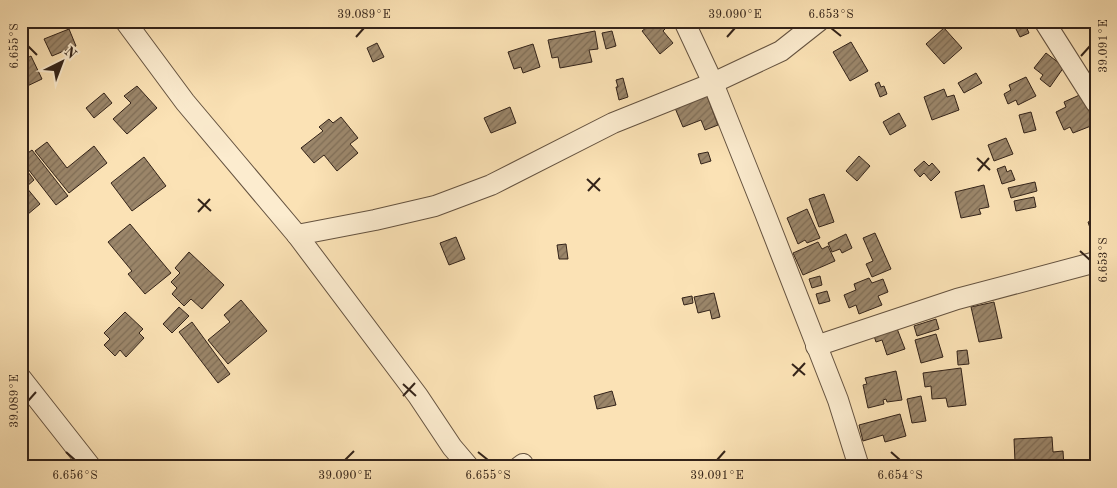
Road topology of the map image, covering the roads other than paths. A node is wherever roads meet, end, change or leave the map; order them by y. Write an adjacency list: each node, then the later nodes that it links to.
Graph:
1 (125, 21): 7 (street)
2 (684, 21): 5 (street)
3 (819, 21): 5 (street)
4 (1044, 21): 6 (street)
5 (714, 84): 7 (street); 9 (street)
6 (1092, 94)
7 (297, 235): 12 (street)
8 (1096, 262): 9 (street)
9 (816, 346): 13 (street)
10 (21, 378): 11 (street)
11 (90, 467)
12 (469, 467)
13 (859, 467)

